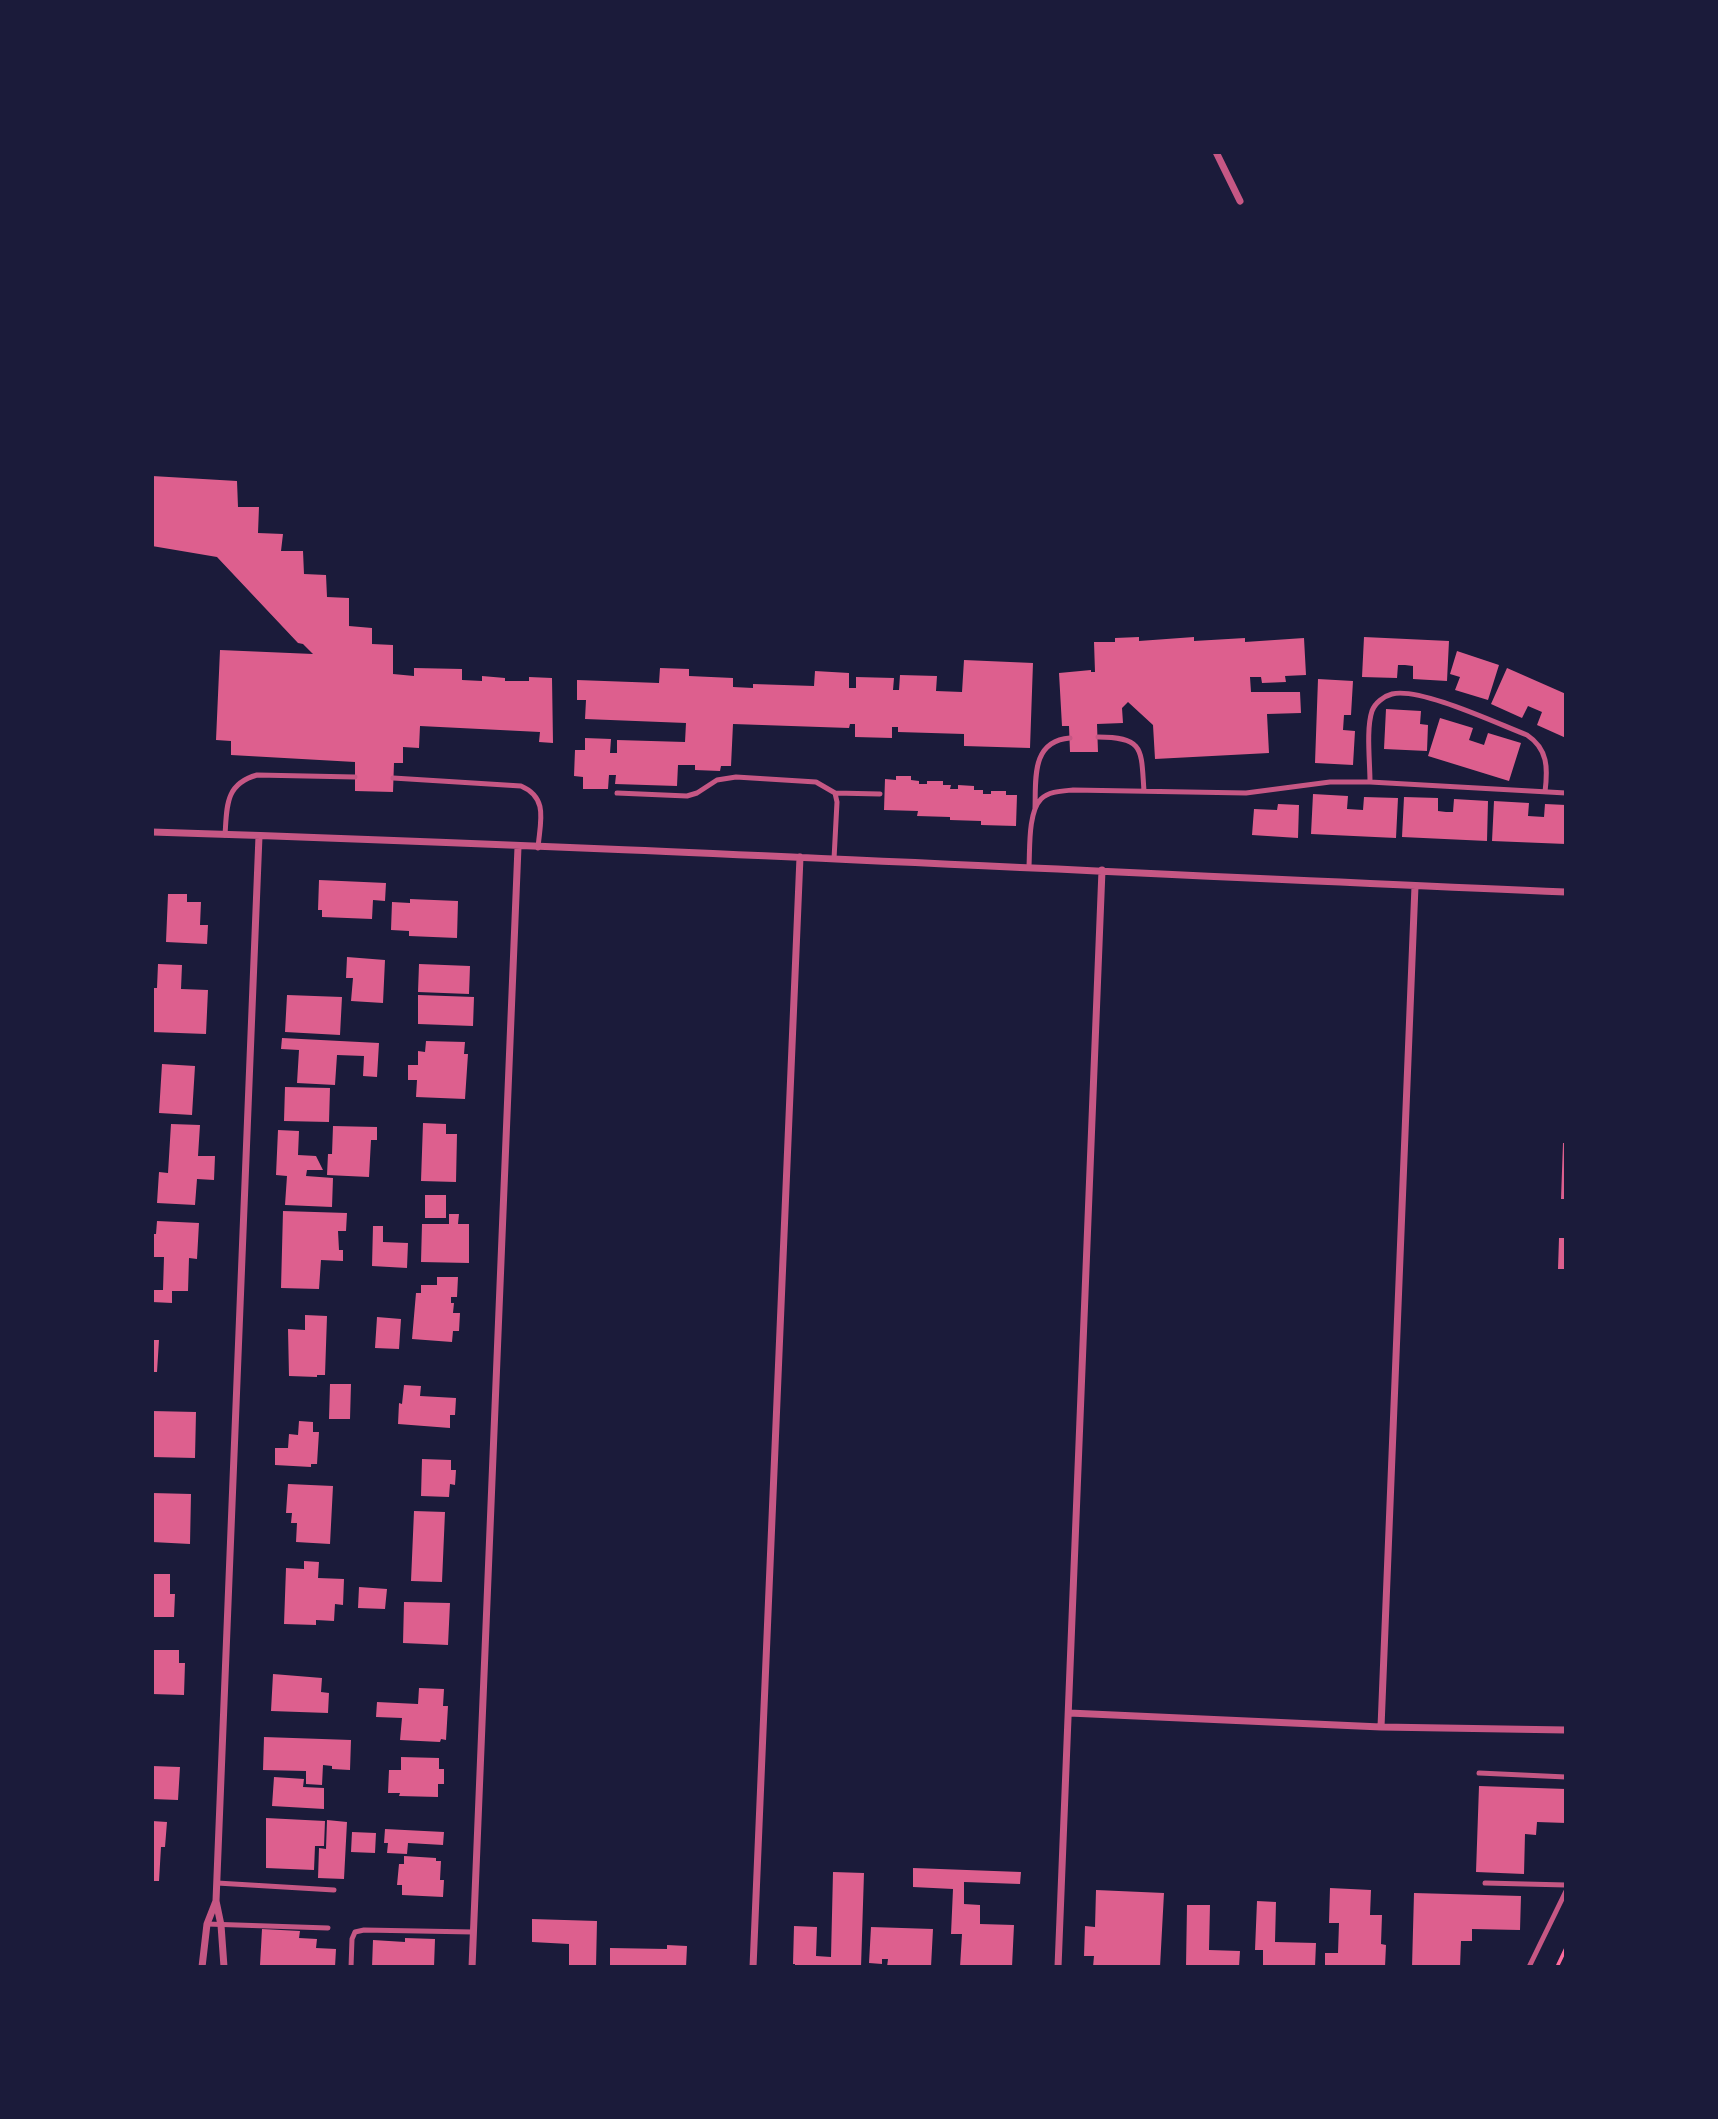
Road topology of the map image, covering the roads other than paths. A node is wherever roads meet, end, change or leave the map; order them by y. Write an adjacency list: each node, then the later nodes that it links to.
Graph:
1 (1216, 152): 2 (street)
2 (1240, 201)
3 (1098, 737): 8 (lane)
4 (1070, 738): 14 (lane)
5 (355, 777): 16 (lane)
6 (393, 778): 19 (lane)
7 (1370, 782): 8 (lane); 9 (lane); 9 (lane)
8 (1144, 791): 14 (lane)
9 (1545, 792): 12 (lane)
10 (617, 793): 11 (lane)
11 (835, 793): 13 (lane); 21 (lane)
12 (1566, 793)
13 (880, 794)
14 (1034, 811): 22 (lane)
15 (152, 832): 16 (street)
16 (225, 835): 17 (street)
17 (259, 836): 18 (street); 31 (street)
18 (518, 847): 19 (street); 40 (street)
19 (538, 848): 20 (street)
20 (800, 857): 21 (street); 45 (street)
21 (834, 859): 22 (street)
22 (1029, 866): 23 (street)
23 (1102, 870): 24 (street); 26 (street)
24 (1415, 886): 25 (street); 27 (street)
25 (1566, 892)
26 (1069, 1713): 27 (street); 46 (street)
27 (1381, 1727): 28 (street)
28 (1566, 1730)
29 (1479, 1773): 30 (lane)
30 (1566, 1777)
31 (217, 1883): 34 (lane); 36 (street)
32 (1485, 1883): 33 (lane)
33 (1566, 1885)
34 (334, 1891)
35 (1566, 1891): 47 (lane)
36 (216, 1901): 37 (street); 38 (street)
37 (207, 1924): 38 (lane); 41 (street)
38 (221, 1925): 39 (lane); 42 (street)
39 (328, 1928)
40 (473, 1932): 43 (lane); 44 (street)
41 (202, 1967)
42 (224, 1967)
43 (351, 1967)
44 (472, 1967)
45 (753, 1967)
46 (1058, 1967)
47 (1529, 1967)

